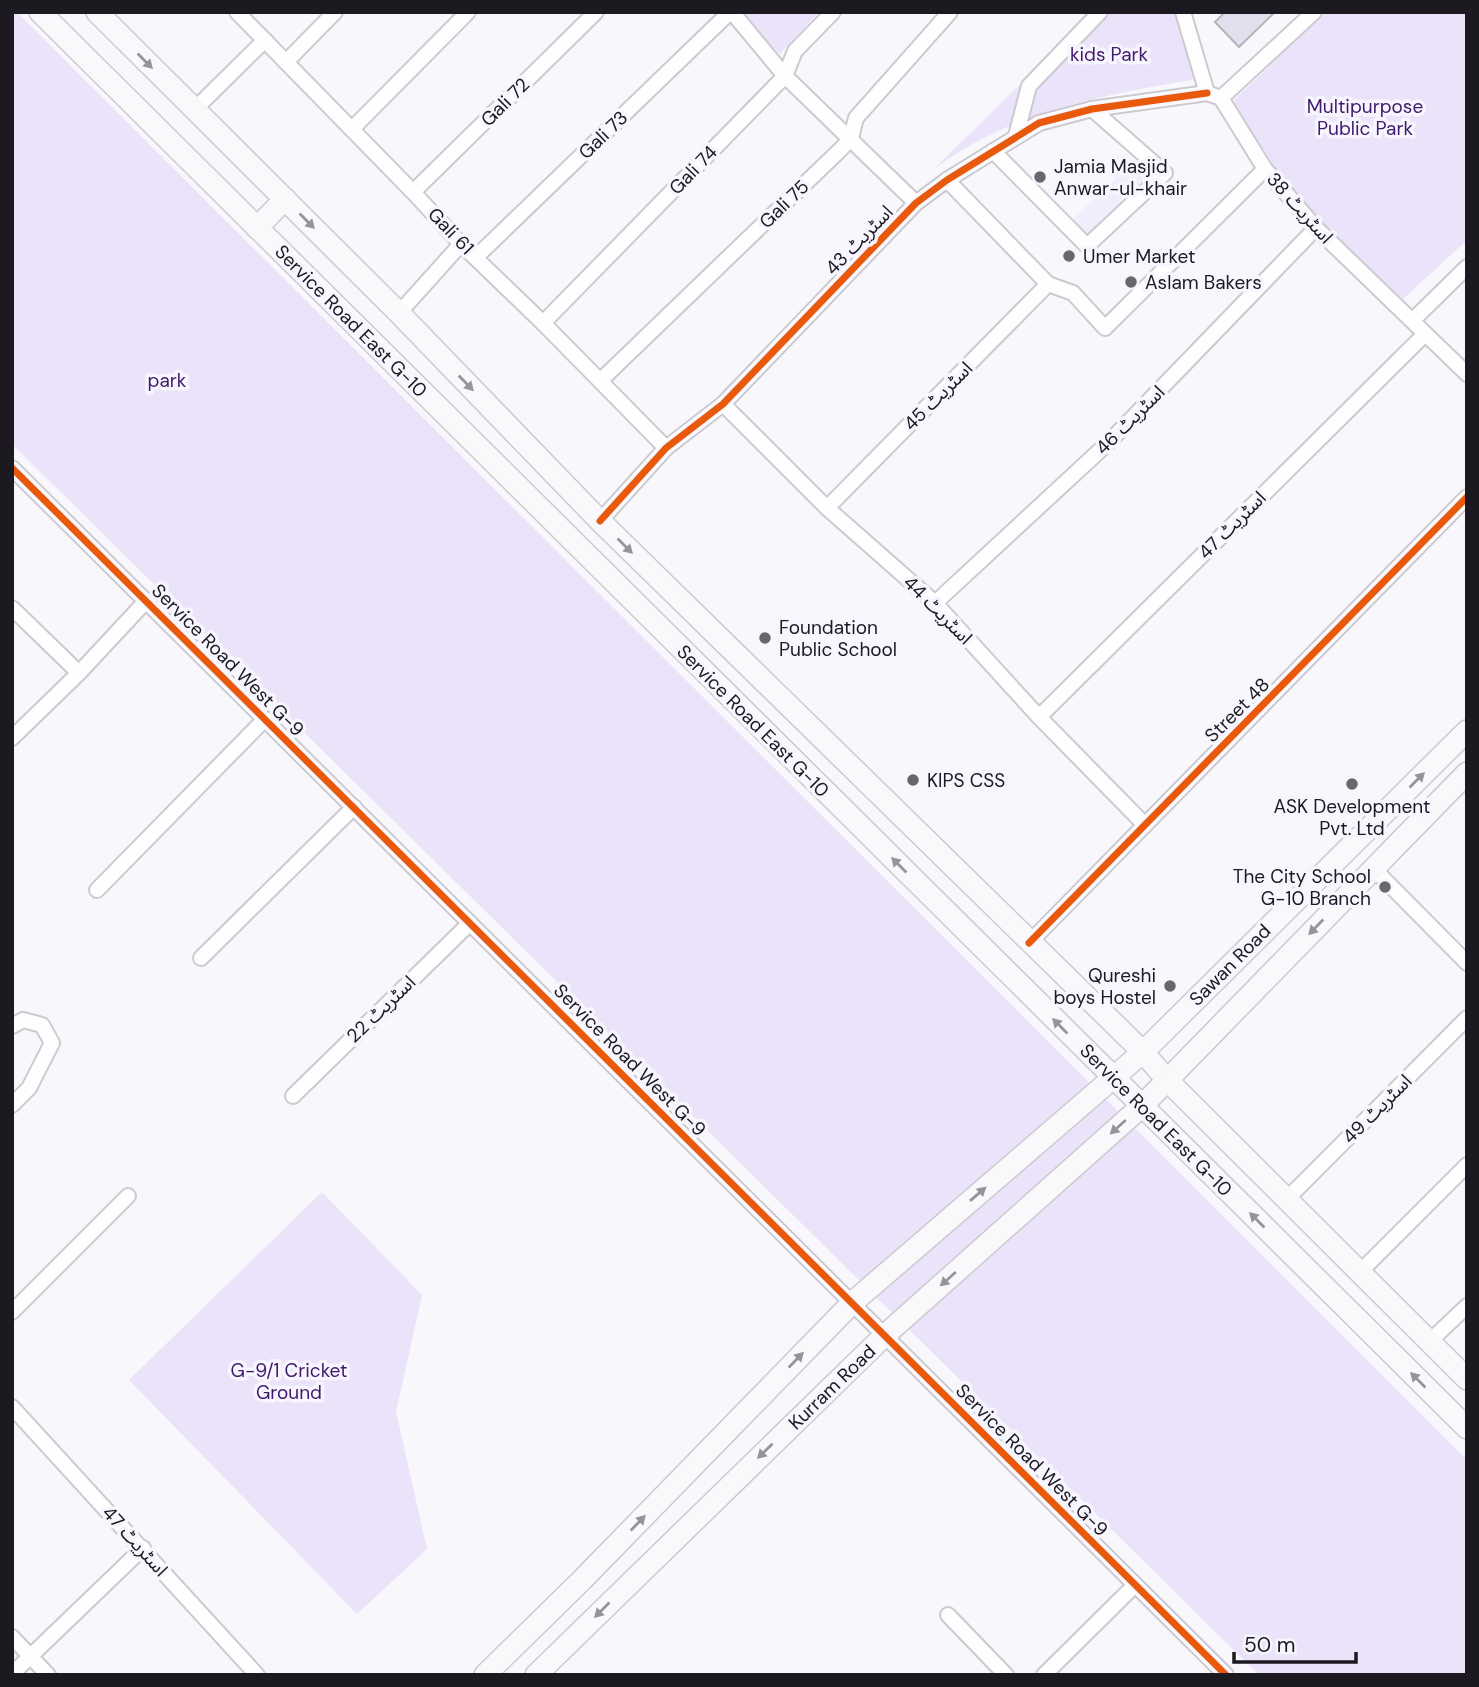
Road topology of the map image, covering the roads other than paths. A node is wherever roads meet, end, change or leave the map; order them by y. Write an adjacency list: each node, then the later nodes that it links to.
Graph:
1 (40, 12): 28 (main road, Service Road East G-10)
2 (97, 12): 18 (main road, Service Road East G-10, one-way to 18)
3 (237, 12): 13 (street, Gali 61)
4 (335, 12): 14 (street)
5 (468, 12): 19 (street)
6 (596, 12): 25 (street, Gali 72)
7 (731, 12): 15 (street); 31 (street, Gali 73)
8 (833, 12): 15 (street, Gali 74)
9 (950, 12): 21 (street, Gali 75)
10 (1100, 12): 20 (street)
11 (1314, 12): 16 (street)
12 (1188, 15): 16 (street, اسٹریٹ 38)
13 (265, 40): 14 (street, Gali 61); 18 (street)
14 (286, 62): 19 (street, Gali 61)
15 (785, 76): 21 (street); 36 (street, Gali 74)
16 (1214, 96): 17 (street, اسٹریٹ 43); 23 (street, اسٹریٹ 38)
17 (1092, 109): 20 (street, اسٹریٹ 43); 22 (street)
18 (194, 110): 26 (main road, Service Road East G-10)
19 (352, 129): 25 (street, Gali 61)
20 (1016, 136): 22 (street, اسٹریٹ 43)
21 (851, 138): 27 (street); 39 (street, Gali 75)
22 (993, 151): 24 (street, اسٹریٹ 43)
23 (1265, 169): 29 (street, اسٹریٹ 38); 33 (street)
24 (947, 180): 27 (street, اسٹریٹ 43); 33 (street)
25 (414, 192): 30 (street, Gali 61)
26 (285, 200): 28 (main road); 34 (main road, Service Road East G-10, one-way to 34)
27 (916, 204): 40 (street, اسٹریٹ 43)
28 (257, 228): 66 (main road, Service Road East G-10, one-way to 28)
29 (1316, 228): 35 (street, اسٹریٹ 38); 47 (street, اسٹریٹ 46)
30 (461, 244): 31 (street, Gali 61); 34 (street)
31 (476, 257): 36 (street, Gali 61)
32 (1467, 267): 35 (street)
33 (1048, 285): 44 (street, اسٹریٹ 45)
34 (399, 313): 45 (main road, Service Road East G-10, one-way to 45)
35 (1413, 320): 37 (street, اسٹریٹ 38)
36 (543, 323): 39 (street, Gali 61)
37 (1425, 334): 38 (street, اسٹریٹ 38); 50 (street, اسٹریٹ 47)
38 (1467, 374)
39 (600, 381): 41 (street, Gali 61)
40 (723, 404): 41 (street, اسٹریٹ 43); 44 (street, اسٹریٹ 44)
41 (666, 448): 45 (street, اسٹریٹ 43)
42 (12, 468): 46 (street, Service Road West G-9)
43 (1467, 497): 56 (street, Street 48)
44 (827, 508): 47 (street, اسٹریٹ 44)
45 (600, 521): 60 (main road, Service Road East G-10, one-way to 60)
46 (146, 601): 49 (street); 51 (street, Service Road West G-9)
47 (935, 603): 50 (street, اسٹریٹ 44)
48 (12, 608): 49 (street)
49 (79, 673): 53 (street)
50 (1039, 717): 56 (street, اسٹریٹ 44)
51 (265, 719): 55 (street, Service Road West G-9); 58 (street)
52 (1467, 731): 65 (main road, Sawan Road, one-way to 52)
53 (12, 738)
54 (1467, 774): 57 (main road, Sawan Road)
55 (354, 807): 59 (street, Service Road West G-9); 61 (street)
56 (1144, 825): 60 (street, Street 48)
57 (1374, 869): 62 (street); 67 (main road, Sawan Road, one-way to 67)
58 (97, 890)
59 (470, 923): 68 (street, اسٹریٹ 22); 75 (street, Service Road West G-9)
60 (1029, 943): 65 (main road, Service Road East G-10)
61 (201, 958)
62 (1467, 962)
63 (1467, 1018): 73 (street, اسٹریٹ 49)
64 (12, 1026): 69 (street)
65 (1143, 1052): 66 (main road, Sawan Road); 67 (main road, Service Road East G-10)
66 (1113, 1079): 70 (main road, Service Road East G-10); 75 (main road, Sawan Road, one-way to 66)
67 (1167, 1080): 70 (main road, Kurram Road); 73 (main road, Service Road East G-10)
68 (293, 1096)
69 (12, 1105)
70 (1142, 1106): 78 (main road, Kurram Road, one-way to 78); 82 (main road, Service Road East G-10, one-way to 70)
71 (1467, 1166): 74 (street)
72 (128, 1196): 77 (street)
73 (1287, 1199): 74 (main road, Service Road East G-10)
74 (1360, 1272): 79 (main road, Service Road East G-10)
75 (852, 1303): 78 (street, Service Road West G-9); 91 (main road, one-way to 75)
76 (1467, 1306): 79 (street)
77 (12, 1312)
78 (884, 1336): 84 (street, Service Road West G-9); 92 (main road, Kurram Road, one-way to 92)
79 (1429, 1342): 80 (main road, Service Road East G-10)
80 (1467, 1379)
81 (12, 1407): 83 (street, اسٹریٹ 47)
82 (1467, 1428)
83 (143, 1548): 87 (street); 90 (street, اسٹریٹ 47)
84 (1135, 1585): 94 (street); 95 (street, Service Road West G-9)
85 (948, 1615): 93 (street)
86 (12, 1637): 87 (street)
87 (30, 1656): 88 (street); 89 (street)
88 (12, 1674)
89 (48, 1675)
90 (257, 1675)
91 (485, 1675)
92 (537, 1675)
93 (1006, 1675)
94 (1044, 1675)
95 (1226, 1675)

